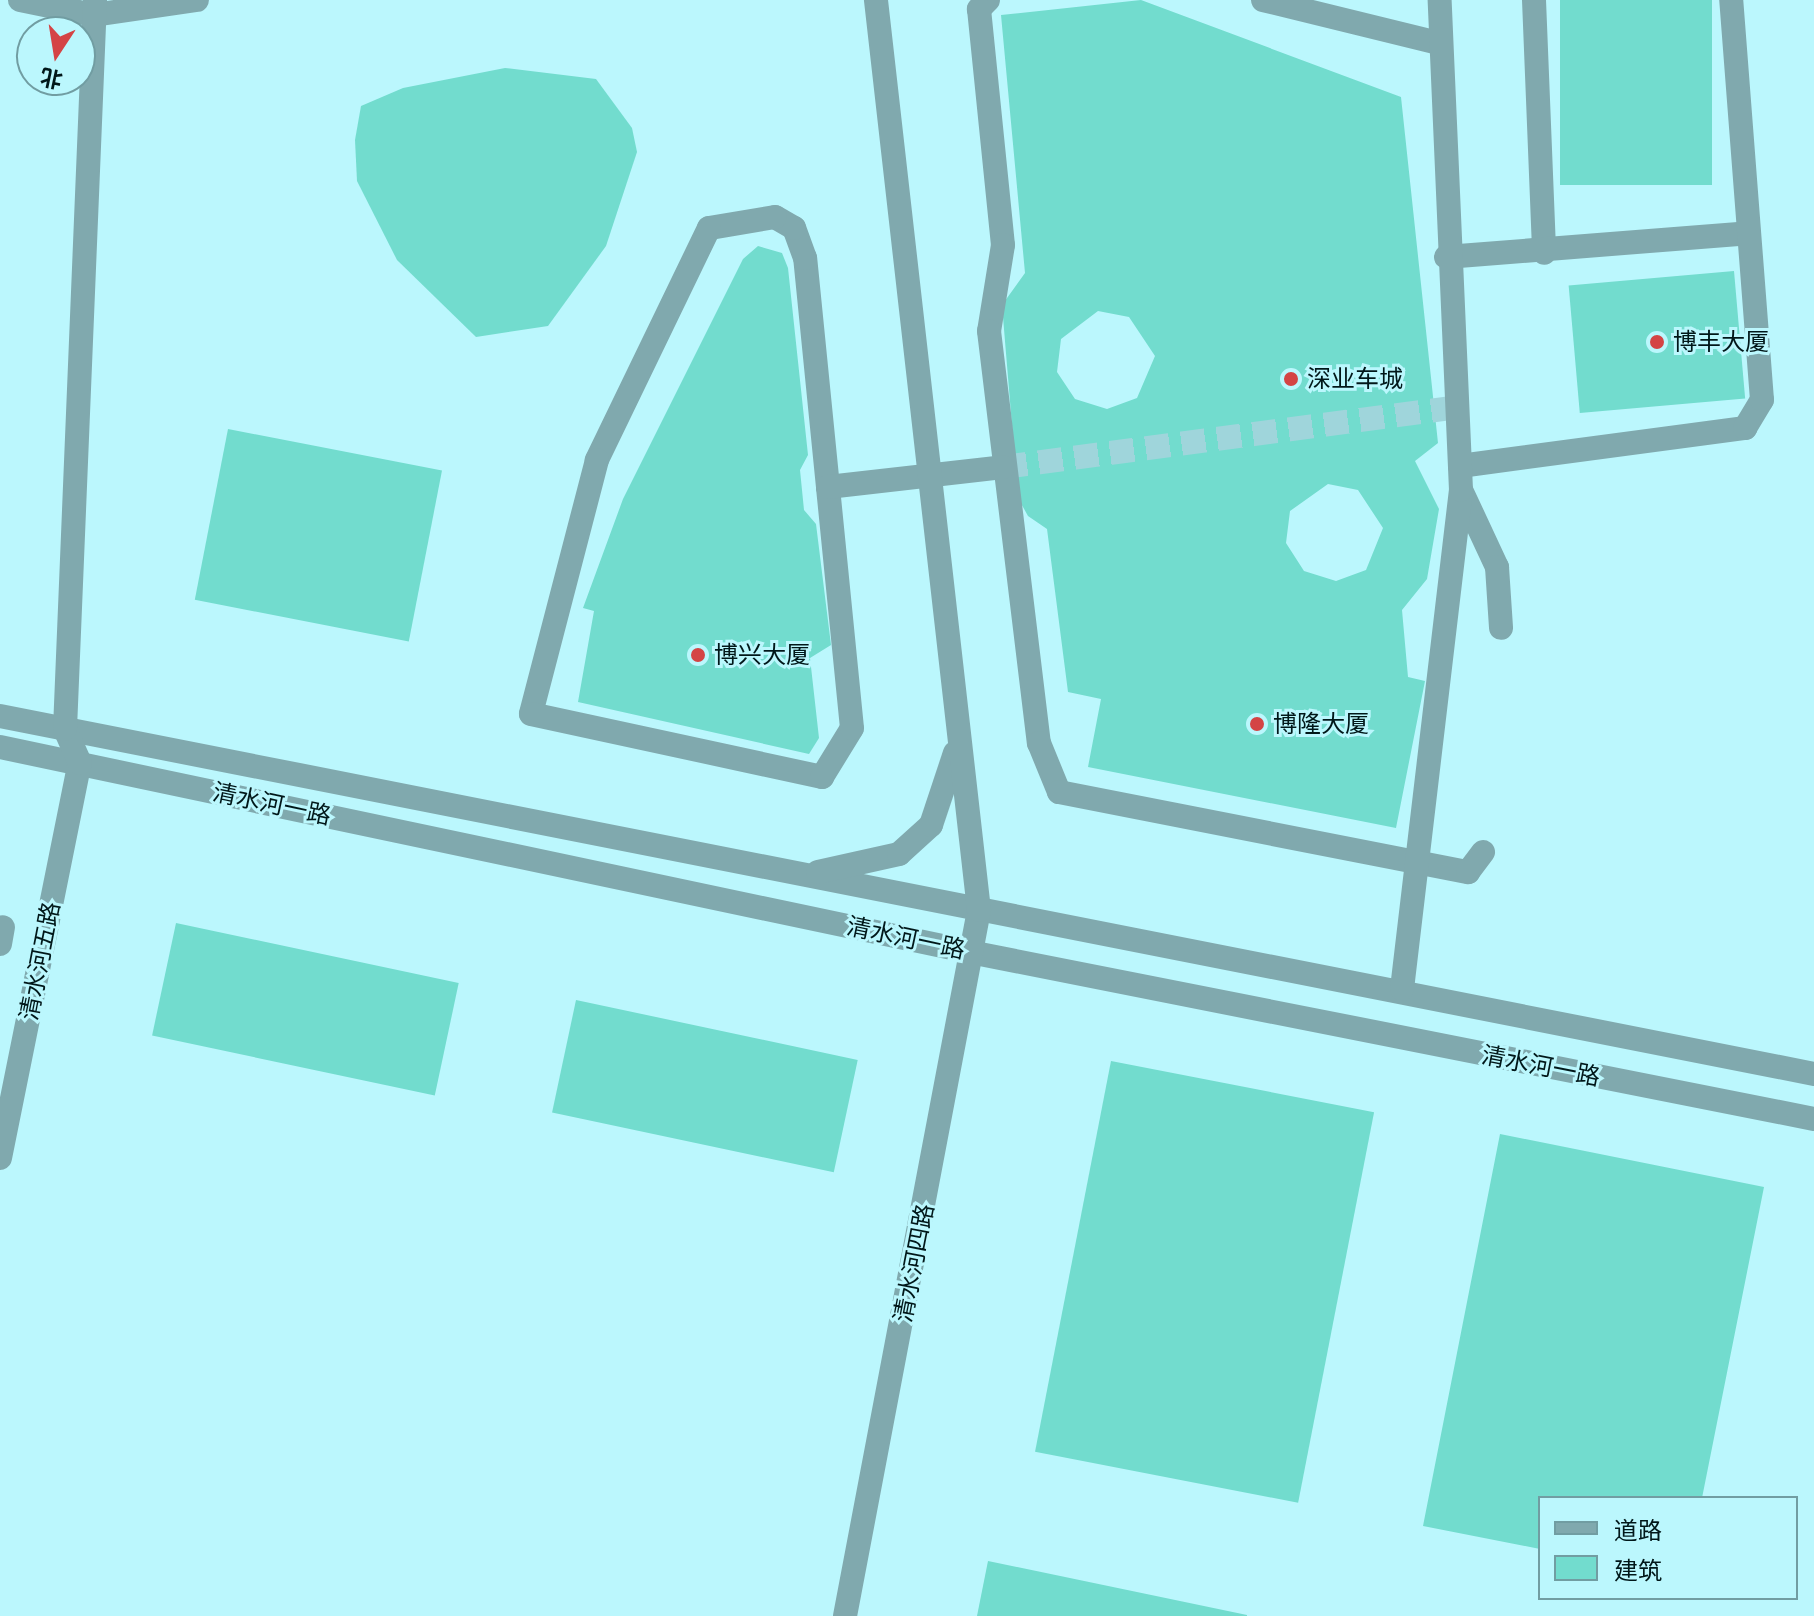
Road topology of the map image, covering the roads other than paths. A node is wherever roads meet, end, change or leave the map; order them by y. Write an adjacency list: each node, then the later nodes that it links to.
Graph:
1 (20, 0): 9 (street)
2 (197, 0): 9 (street)
3 (876, 0): 15 (street, 清水河四路)
4 (988, 0): 14 (street)
5 (1263, 0): 10 (street)
6 (1440, 0): 10 (street)
7 (1534, 0): 12 (street)
8 (1731, 0): 11 (street)
9 (95, 8): 20 (street)
10 (1438, 43): 13 (street)
11 (1748, 233): 12 (street); 16 (street)
12 (1544, 253): 13 (street)
13 (1446, 257): 16 (street)
14 (1003, 467): 15 (street); 25 (street)
15 (929, 476): 17 (street); 21 (street, 清水河四路)
16 (1460, 478): 18 (street); 25 (street)
17 (828, 487): 17 (street)
18 (1501, 628)
19 (0, 716): 20 (street, 清水河一路)
20 (65, 729): 23 (street); 26 (street, 清水河一路)
21 (958, 731): 26 (street); 27 (street, 清水河四路)
22 (0, 747): 23 (street, 清水河一路)
23 (80, 763): 28 (street, 清水河一路); 32 (street, 清水河五路)
24 (1483, 852): 25 (street)
25 (1421, 864): 29 (street)
26 (786, 875): 27 (street, 清水河一路)
27 (979, 910): 28 (street, 清水河四路); 29 (street, 清水河一路)
28 (975, 953): 31 (street, 清水河一路); 33 (street, 清水河四路)
29 (1402, 989): 30 (street, 清水河一路)
30 (1814, 1074)
31 (1814, 1119)
32 (0, 1158)
33 (845, 1616)

